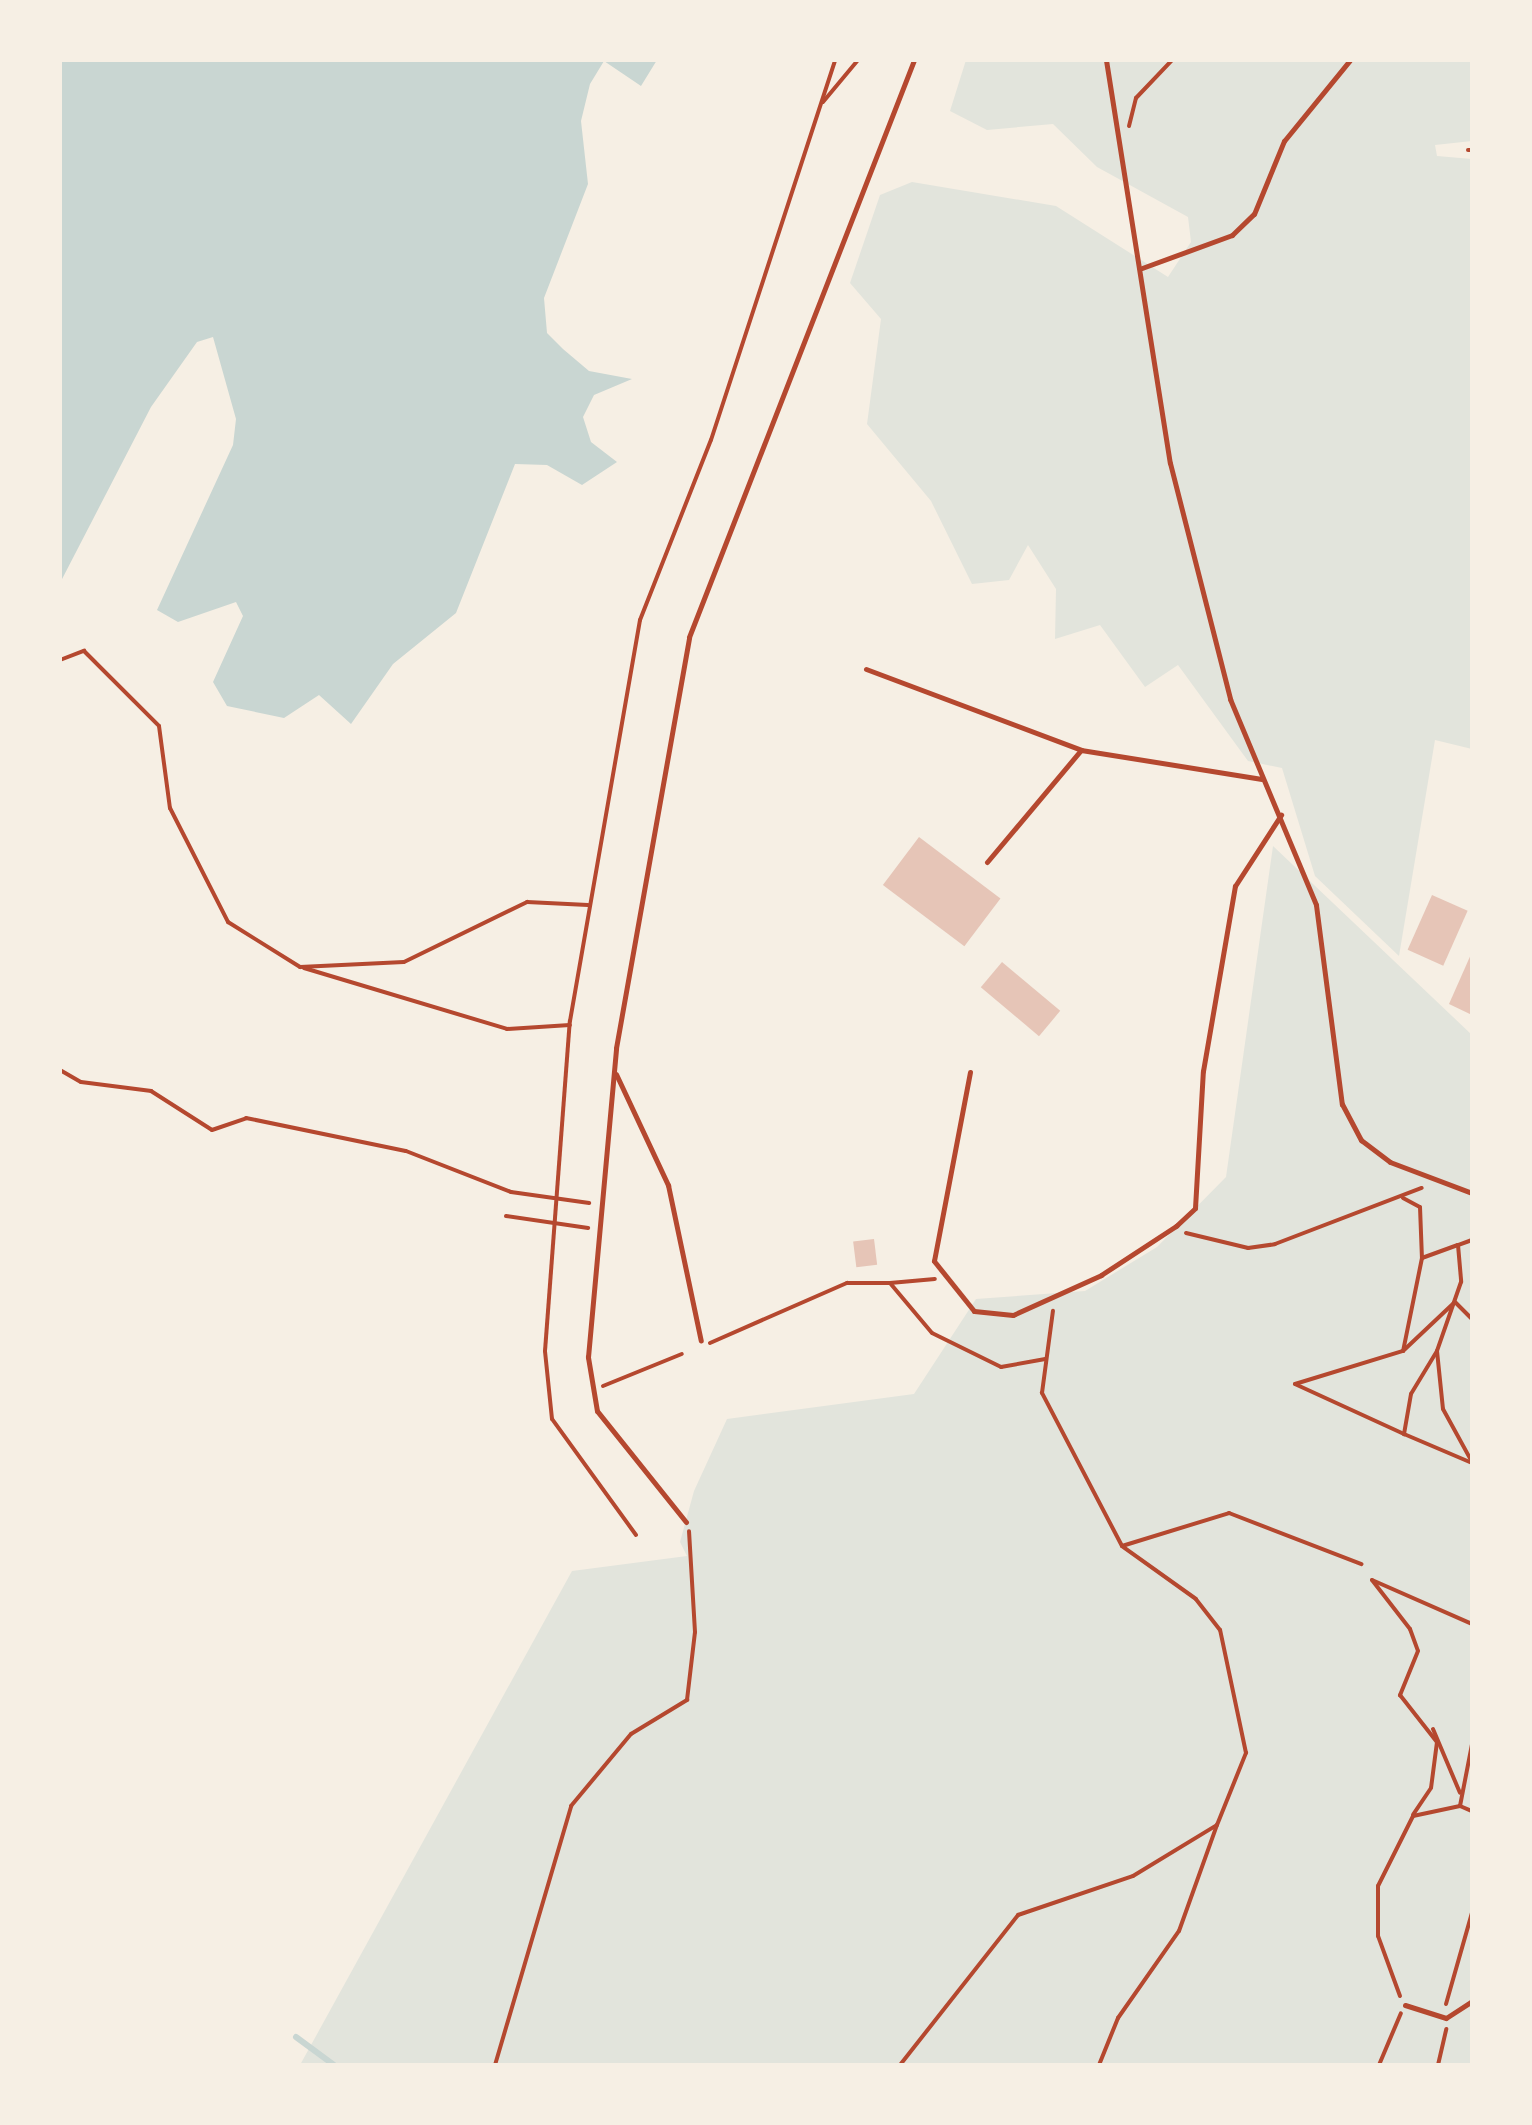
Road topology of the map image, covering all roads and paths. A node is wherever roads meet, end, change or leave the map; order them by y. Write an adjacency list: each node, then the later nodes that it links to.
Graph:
1 (835, 60): 7 (path)
2 (858, 60): 7 (path)
3 (914, 60): 20 (lane)
4 (1106, 60): 8 (lane)
5 (1172, 60): 8 (path)
6 (1350, 60): 9 (lane)
7 (820, 106): 16 (path)
8 (1122, 154): 9 (lane)
9 (1142, 268): 13 (lane)
10 (60, 660): 17 (path)
11 (866, 670): 12 (lane)
12 (1081, 750): 13 (lane); 15 (lane)
13 (1262, 779): 14 (lane)
14 (1281, 815): 22 (lane); 29 (lane)
15 (987, 862)
16 (590, 906): 17 (path); 18 (path)
17 (300, 967): 18 (path)
18 (570, 1025): 25 (path)
19 (60, 1070): 25 (path)
20 (614, 1072): 26 (lane); 39 (lane)
21 (970, 1072): 34 (lane)
22 (1430, 1182): 23 (lane); 24 (path)
23 (1472, 1193)
24 (1402, 1197): 29 (path); 33 (path)
25 (556, 1198): 26 (path); 28 (path)
26 (602, 1205): 30 (lane)
27 (506, 1216): 28 (path)
28 (554, 1223): 30 (path); 48 (path)
29 (1176, 1226): 36 (lane)
30 (598, 1229): 44 (lane)
31 (1472, 1240): 32 (path)
32 (1458, 1245): 33 (path); 37 (path)
33 (1422, 1258): 40 (path)
34 (940, 1278): 35 (path); 36 (lane)
35 (890, 1283): 39 (path); 43 (path)
36 (1055, 1296): 43 (path)
37 (1455, 1302): 38 (path); 40 (path); 41 (path)
38 (1472, 1320)
39 (704, 1342)
40 (1404, 1351): 45 (path)
41 (1437, 1351): 45 (path); 46 (path)
42 (682, 1354): 44 (path)
43 (1045, 1359): 49 (path)
44 (593, 1390): 47 (lane)
45 (1404, 1434): 46 (path)
46 (1472, 1463)
47 (686, 1522): 62 (path)
48 (636, 1535)
49 (1122, 1546): 50 (path); 57 (path)
50 (1361, 1564)
51 (1472, 1624): 52 (path)
52 (1425, 1718): 54 (path); 56 (path)
53 (1472, 1744): 54 (path)
54 (1461, 1804): 55 (path); 56 (path)
55 (1472, 1811)
56 (1413, 1816): 60 (path)
57 (1217, 1825): 63 (path); 64 (path)
58 (1472, 1912): 61 (path)
59 (1472, 2000): 61 (lane)
60 (1405, 2005): 61 (lane); 65 (path)
61 (1446, 2018): 66 (path)
62 (495, 2065)
63 (900, 2065)
64 (1100, 2065)
65 (1379, 2065)
66 (1438, 2065)

